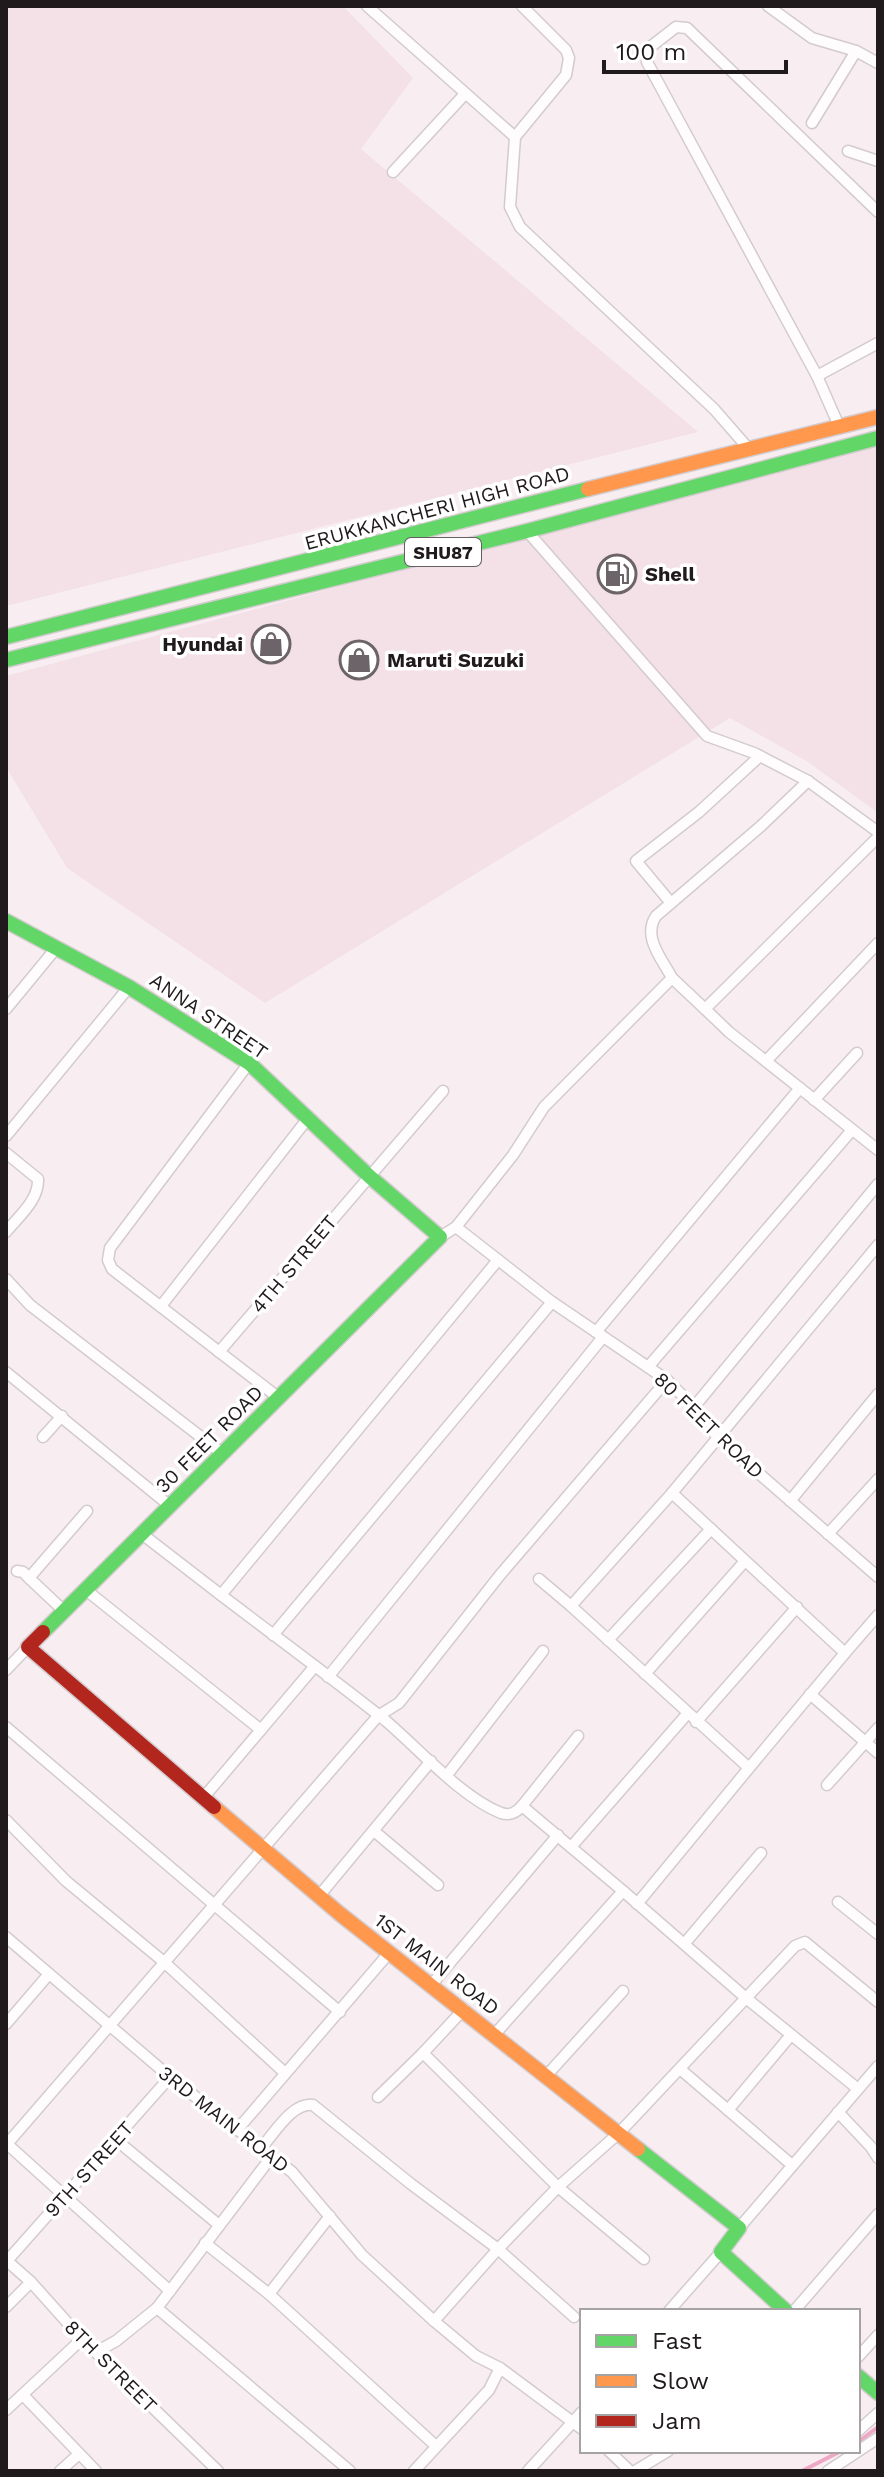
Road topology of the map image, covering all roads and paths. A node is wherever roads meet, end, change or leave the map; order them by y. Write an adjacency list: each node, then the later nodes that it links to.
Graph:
1 (367, 6): 6 (street)
2 (522, 6): 8 (street)
3 (768, 6): 4 (street)
4 (856, 51): 5 (street); 7 (street)
5 (878, 63)
6 (464, 95): 8 (street); 11 (street)
7 (812, 123)
8 (515, 137): 18 (street)
9 (848, 151): 10 (street)
10 (878, 161)
11 (393, 172)
12 (878, 212): 14 (street)
13 (878, 343): 14 (street)
14 (817, 376): 16 (street)
15 (878, 417): 16 (main road, ERUKKANCHERI HIGH ROAD / SHU87)
16 (839, 426): 18 (main road, ERUKKANCHERI HIGH ROAD / SHU87)
17 (878, 438): 19 (main road, SHU87)
18 (748, 448): 20 (main road, ERUKKANCHERI HIGH ROAD / SHU87)
19 (527, 531): 21 (main road, SHU87); 22 (street)
20 (6, 637)
21 (6, 660)
22 (760, 756): 23 (street); 25 (street)
23 (808, 781): 24 (street); 25 (street)
24 (878, 835): 32 (street)
25 (671, 903): 29 (street)
26 (6, 921): 28 (main road, ANNA STREET)
27 (878, 943): 34 (street)
28 (57, 947): 30 (main road, ANNA STREET); 31 (street)
29 (672, 978): 32 (street); 46 (street)
30 (129, 987): 35 (main road, ANNA STREET); 41 (street)
31 (6, 1009)
32 (705, 1009): 34 (street)
33 (857, 1053): 38 (street)
34 (766, 1061): 36 (street)
35 (249, 1063): 39 (main road, ANNA STREET); 53 (street)
36 (800, 1088): 38 (street); 54 (street)
37 (443, 1091): 44 (street, 4TH STREET)
38 (814, 1100): 40 (street)
39 (309, 1117): 44 (main road, ANNA STREET); 53 (street)
40 (852, 1130): 42 (street); 56 (street)
41 (6, 1136)
42 (878, 1150)
43 (6, 1153): 47 (street)
44 (369, 1176): 48 (main road, ANNA STREET); 55 (street, 4TH STREET)
45 (878, 1184): 61 (street)
46 (456, 1227): 48 (street); 50 (street, 80 FEET ROAD)
47 (6, 1232)
48 (440, 1237): 60 (main road, 30 FEET ROAD)
49 (878, 1245): 64 (street)
50 (498, 1260): 52 (street, 80 FEET ROAD); 80 (street)
51 (6, 1279): 65 (street)
52 (552, 1302): 54 (street, 80 FEET ROAD); 85 (street)
53 (161, 1306): 55 (street)
54 (600, 1334): 56 (street, 80 FEET ROAD); 93 (street)
55 (219, 1352): 60 (street)
56 (648, 1367): 58 (street, 80 FEET ROAD)
57 (6, 1372): 62 (street)
58 (667, 1380): 61 (street, 80 FEET ROAD); 95 (street)
59 (878, 1394): 68 (street)
60 (279, 1398): 65 (main road, 30 FEET ROAD)
61 (694, 1407): 64 (street, 80 FEET ROAD)
62 (62, 1416): 63 (street); 69 (street)
63 (43, 1437)
64 (718, 1438): 67 (street); 68 (street, 80 FEET ROAD)
65 (223, 1454): 69 (main road, 30 FEET ROAD)
66 (878, 1479): 73 (street)
67 (672, 1493): 71 (street); 81 (street)
68 (790, 1501): 73 (street, 80 FEET ROAD)
69 (170, 1506): 72 (main road, 30 FEET ROAD)
70 (87, 1511): 77 (street)
71 (711, 1529): 74 (street); 86 (street)
72 (142, 1534): 79 (main road, 30 FEET ROAD); 80 (street)
73 (828, 1534): 76 (street, 80 FEET ROAD)
74 (745, 1561): 82 (street); 92 (street)
75 (17, 1571): 77 (street)
76 (878, 1577)
77 (29, 1578): 83 (street)
78 (539, 1579): 81 (street)
79 (86, 1590): 83 (main road, 30 FEET ROAD); 99 (street)
80 (221, 1595): 85 (street)
81 (571, 1606): 86 (street)
82 (797, 1607): 89 (street); 96 (street)
83 (64, 1611): 87 (main road, 30 FEET ROAD)
84 (878, 1615): 89 (street)
85 (273, 1635): 90 (street)
86 (608, 1640): 92 (street)
87 (28, 1647): 91 (street, 30 FEET ROAD); 107 (main road, 1ST MAIN ROAD)
88 (543, 1651): 105 (street)
89 (845, 1653): 94 (street)
90 (315, 1666): 93 (street); 99 (street)
91 (6, 1670)
92 (645, 1674): 96 (street)
93 (328, 1677): 95 (street)
94 (810, 1694): 101 (street); 104 (street)
95 (378, 1716): 103 (street); 112 (street)
96 (692, 1718): 104 (street); 113 (street)
97 (6, 1727): 120 (street)
98 (878, 1728): 101 (street)
99 (261, 1730): 107 (street)
100 (578, 1736): 108 (street)
101 (865, 1742): 102 (street); 106 (street)
102 (878, 1753)
103 (431, 1761): 105 (street); 110 (street)
104 (749, 1768): 119 (street)
105 (447, 1775): 108 (street)
106 (827, 1785)
107 (204, 1797): 112 (main road, 1ST MAIN ROAD)
108 (522, 1806): 111 (street)
109 (6, 1820): 125 (street)
110 (374, 1831): 115 (street); 117 (street)
111 (558, 1835): 113 (street); 127 (street)
112 (264, 1847): 117 (main road, 1ST MAIN ROAD); 120 (street)
113 (571, 1847): 116 (street)
114 (761, 1853): 123 (street)
115 (438, 1885)
116 (623, 1891): 119 (street); 135 (street)
117 (319, 1896): 124 (main road, 1ST MAIN ROAD)
118 (838, 1902): 121 (street)
119 (637, 1904): 123 (street)
120 (213, 1906): 125 (street); 132 (street)
121 (878, 1934)
122 (6, 1937): 126 (street, 3RD MAIN ROAD)
123 (685, 1943): 129 (street)
124 (389, 1953): 127 (main road, 1ST MAIN ROAD); 132 (street)
125 (164, 1962): 134 (street); 140 (street)
126 (49, 1974): 133 (street); 134 (street, 3RD MAIN ROAD)
127 (432, 1984): 131 (main road, 1ST MAIN ROAD)
128 (623, 1991): 141 (street)
129 (746, 1998): 130 (street); 136 (street); 139 (street)
130 (878, 2002)
131 (464, 2009): 135 (main road, 1ST MAIN ROAD); 137 (street)
132 (340, 2012): 140 (street)
133 (6, 2024)
134 (110, 2025): 142 (street, 3RD MAIN ROAD); 150 (street)
135 (494, 2035): 141 (main road, 1ST MAIN ROAD)
136 (791, 2035): 143 (street); 145 (street)
137 (423, 2053): 144 (street); 155 (street)
138 (878, 2066): 143 (street)
139 (680, 2069): 145 (street); 148 (street)
140 (285, 2073): 147 (street)
141 (547, 2075): 148 (main road, 1ST MAIN ROAD)
142 (170, 2077): 147 (street, 3RD MAIN ROAD); 149 (street, 9TH STREET)
143 (858, 2089): 146 (street)
144 (378, 2097)
145 (728, 2110): 154 (street)
146 (838, 2112): 153 (street); 154 (street)
147 (237, 2130): 151 (street, 3RD MAIN ROAD)
148 (619, 2133): 155 (street); 160 (main road, 1ST MAIN ROAD)
149 (115, 2139): 156 (street, 9TH STREET); 159 (street)
150 (6, 2144): 156 (street)
151 (261, 2148): 152 (street, 3RD MAIN ROAD); 162 (street)
152 (272, 2156): 158 (street, 3RD MAIN ROAD); 159 (street)
153 (878, 2158)
154 (792, 2165): 160 (street)
155 (558, 2187): 162 (street); 164 (street)
156 (65, 2195): 165 (street, 9TH STREET); 167 (street)
157 (878, 2214): 173 (street)
158 (330, 2216): 168 (street); 175 (street, 3RD MAIN ROAD)
159 (219, 2225): 161 (street)
160 (739, 2228): 163 (main road)
161 (205, 2243): 167 (street); 168 (street)
162 (498, 2249): 174 (street); 175 (street)
163 (721, 2252): 171 (street); 172 (main road)
164 (644, 2259)
165 (7, 2260): 166 (street, 8TH STREET)
166 (31, 2282): 169 (street); 177 (street, 8TH STREET)
167 (170, 2291): 170 (street)
168 (269, 2294): 189 (street)
169 (6, 2307)
170 (157, 2308): 178 (street); 198 (street)
171 (671, 2309)
172 (784, 2309)
173 (796, 2309)
174 (574, 2317)
175 (434, 2321): 180 (street, 3RD MAIN ROAD)
176 (878, 2335): 179 (street)
177 (82, 2339): 178 (street, 8TH STREET); 183 (street)
178 (96, 2352): 197 (street, 8TH STREET)
179 (860, 2355)
180 (500, 2368): 186 (street, 3RD MAIN ROAD); 189 (street)
181 (860, 2378): 182 (main road)
182 (878, 2393)
183 (23, 2395): 184 (street); 194 (street)
184 (6, 2410)
185 (878, 2413): 187 (street)
186 (578, 2426): 200 (street)
187 (860, 2429)
188 (878, 2438): 190 (street)
189 (436, 2446): 199 (street)
190 (860, 2450)
191 (611, 2453): 201 (street)
192 (664, 2453): 201 (street)
193 (855, 2453): 202 (street)
194 (79, 2454): 195 (street); 196 (street)
195 (60, 2471)
196 (96, 2471)
197 (218, 2471)
198 (350, 2471)
199 (414, 2471)
200 (528, 2471)
201 (632, 2471)
202 (828, 2471)

